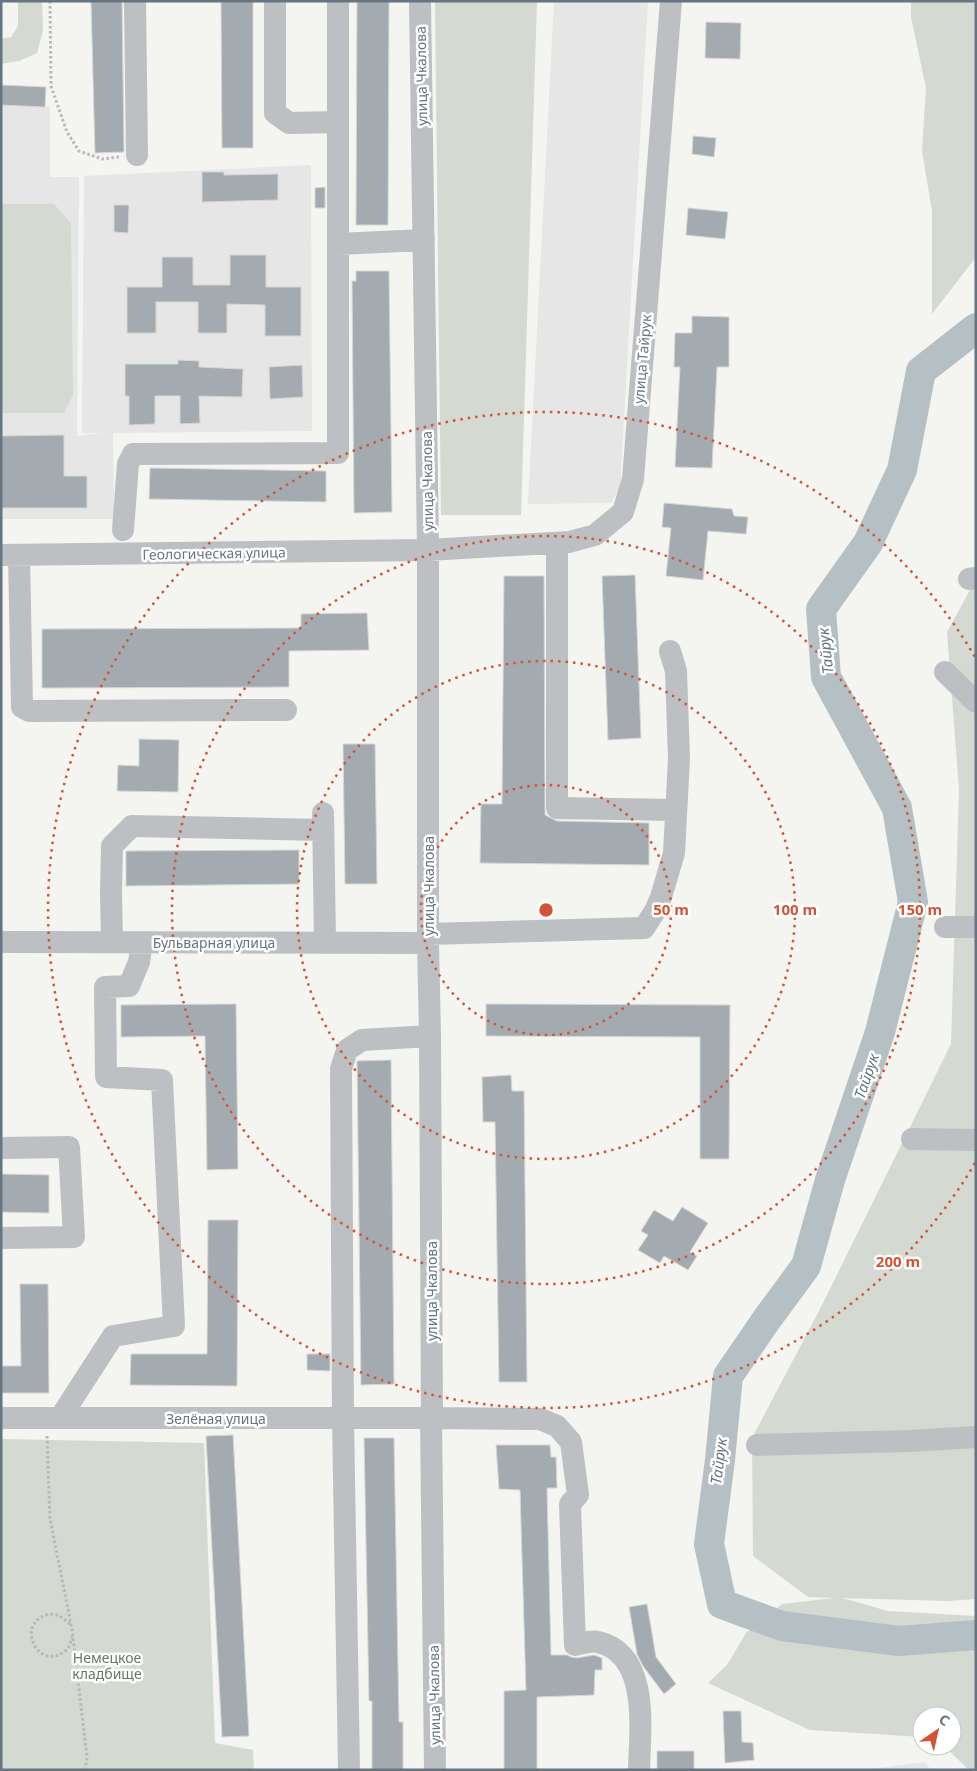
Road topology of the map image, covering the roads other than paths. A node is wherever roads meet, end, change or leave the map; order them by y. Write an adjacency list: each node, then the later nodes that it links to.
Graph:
1 (135, 1): 7 (street)
2 (275, 1): 6 (street)
3 (338, 1): 6 (street)
4 (420, 1): 8 (street, улица Чкалова)
5 (671, 1): 11 (street, улица Тайрук)
6 (338, 122): 9 (street)
7 (137, 155)
8 (424, 240): 9 (street); 12 (street, улица Чкалова)
9 (338, 244): 10 (street)
10 (123, 530)
11 (557, 543): 12 (street, улица Тайрук); 18 (street)
12 (428, 550): 13 (street, Геологическая улица); 21 (street, улица Чкалова)
13 (10, 555): 17 (street)
14 (670, 651): 18 (street)
15 (945, 672): 16 (street)
16 (976, 702)
17 (286, 710)
18 (676, 810): 21 (street, Бульварная улица)
19 (945, 927): 20 (street)
20 (976, 927)
21 (428, 938): 25 (street, Бульварная улица); 26 (street, улица Чкалова)
22 (1, 942): 23 (street, Бульварная улица)
23 (112, 942): 24 (street, Бульварная улица); 25 (street)
24 (142, 942): 25 (street, Бульварная улица); 32 (street)
25 (325, 942)
26 (430, 1036): 33 (street, улица Чкалова); 34 (street)
27 (912, 1139): 28 (street)
28 (976, 1140)
29 (1, 1148): 30 (street)
30 (1, 1238)
31 (1, 1418): 32 (street, Зелёная улица)
32 (53, 1418): 34 (street, Зелёная улица)
33 (432, 1418): 34 (street, Зелёная улица); 38 (street, улица Чкалова); 39 (street, Зелёная улица)
34 (343, 1419): 37 (street)
35 (976, 1437): 36 (street)
36 (757, 1445)
37 (349, 1770)
38 (435, 1770)
39 (639, 1770)

